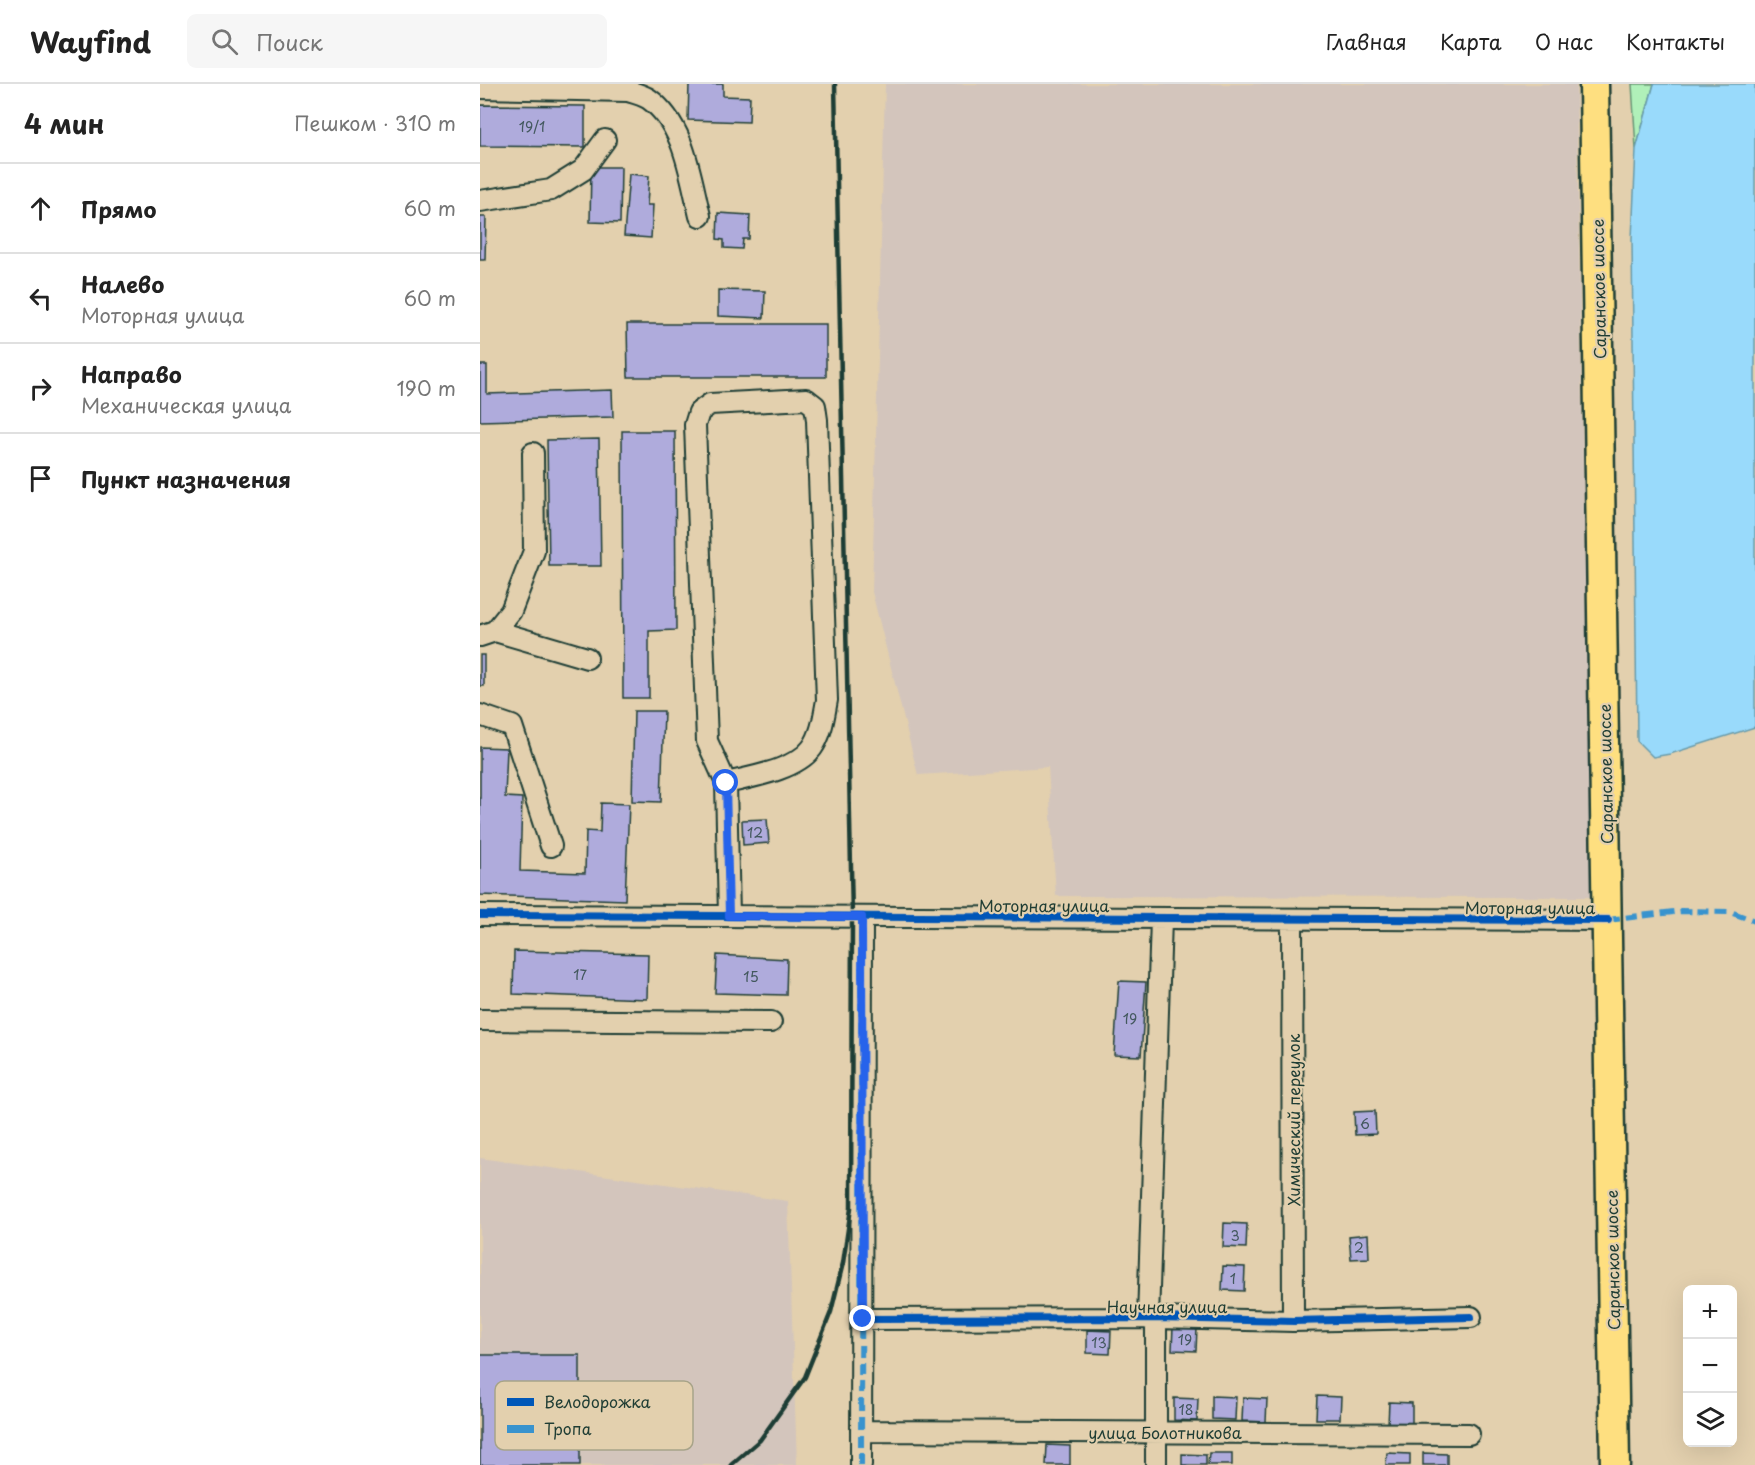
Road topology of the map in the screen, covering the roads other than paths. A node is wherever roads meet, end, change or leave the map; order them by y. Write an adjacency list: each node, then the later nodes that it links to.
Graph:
1 (1594, 84): 17 (highway, Саранское шоссе)
2 (480, 88): 5 (street)
3 (605, 140): 4 (street)
4 (480, 201)
5 (700, 216)
6 (533, 453): 7 (street)
7 (487, 634): 8 (street)
8 (587, 658)
9 (480, 715): 11 (street)
10 (726, 783): 10 (street); 13 (street)
11 (551, 846)
12 (480, 915): 13 (street, Моторная улица)
13 (729, 916): 14 (street, Моторная улица)
14 (862, 917): 15 (street, Моторная улица); 21 (street)
15 (1161, 919): 16 (street, Моторная улица); 22 (street)
16 (1293, 919): 17 (street, Моторная улица); 23 (street, Химический переулок)
17 (1608, 920): 29 (highway, Саранское шоссе)
18 (480, 1020): 19 (street)
19 (771, 1022)
20 (1471, 1317): 23 (street, Научная улица)
21 (863, 1319): 22 (street, Научная улица); 24 (street)
22 (1152, 1319): 23 (street, Научная улица); 25 (street)
23 (1293, 1321)
24 (861, 1431): 25 (street, улица Болотникова); 27 (street)
25 (1156, 1432): 26 (street, улица Болотникова); 28 (street)
26 (1469, 1434)
27 (861, 1465)
28 (1156, 1465)
29 (1615, 1465)

